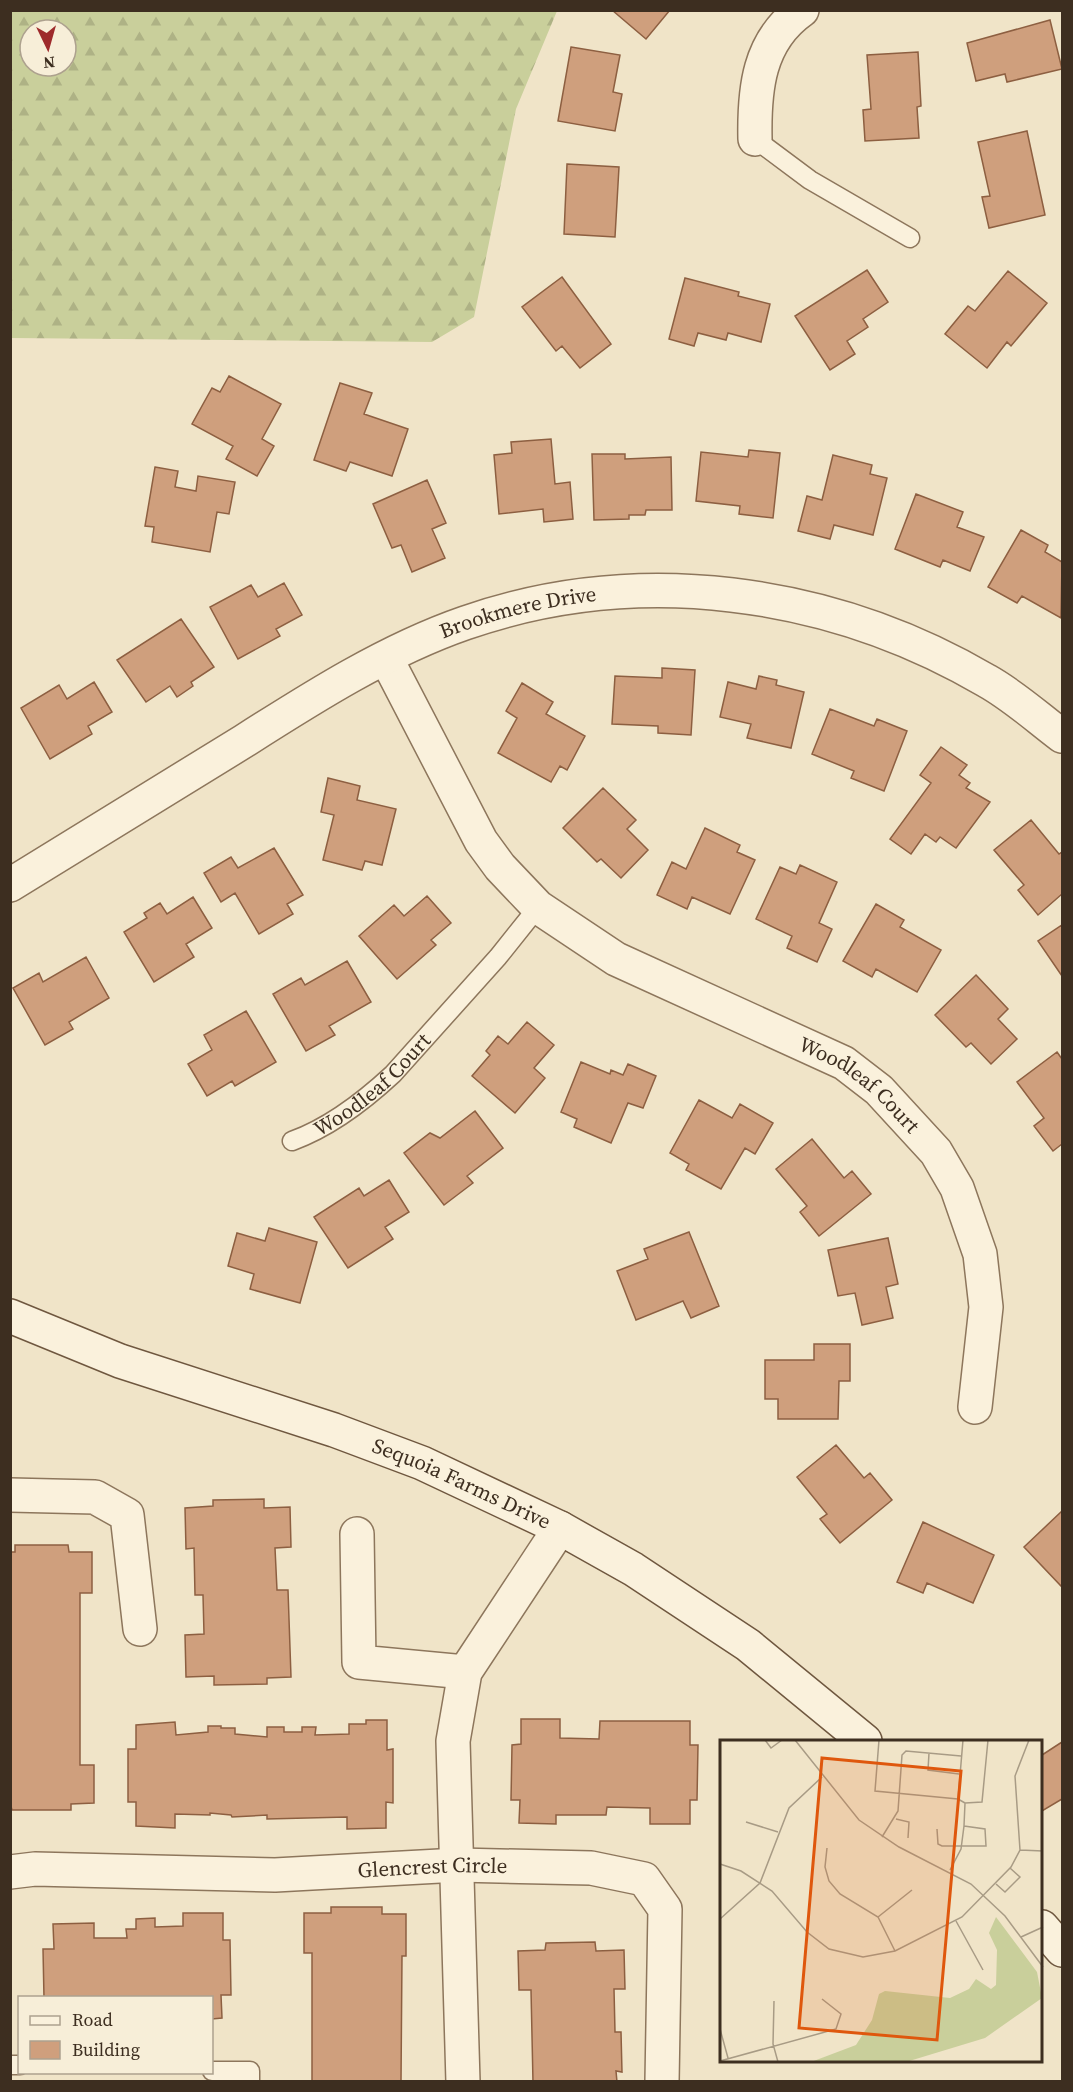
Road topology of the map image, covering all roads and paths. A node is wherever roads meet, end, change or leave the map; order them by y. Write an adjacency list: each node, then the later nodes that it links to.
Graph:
1 (802, 10): 2 (street)
2 (755, 139): 3 (lane)
3 (910, 238)
4 (386, 658): 5 (street, Brookmere Drive); 6 (street, Brookmere Drive); 7 (street, Woodleaf Court)
5 (1062, 736)
6 (10, 885)
7 (538, 907): 8 (lane, Woodleaf Court); 10 (street, Woodleaf Court)
8 (292, 1141)
9 (11, 1318): 12 (street, Sequoia Farms Drive)
10 (975, 1407)
11 (10, 1496): 14 (street)
12 (560, 1528): 15 (street); 16 (street, Sequoia Farms Drive)
13 (357, 1534): 15 (street)
14 (140, 1629)
15 (465, 1672): 17 (street)
16 (864, 1740)
17 (458, 1865): 18 (street, Glencrest Circle); 21 (street); 22 (street, Glencrest Circle)
18 (10, 1872)
19 (213, 2071): 20 (lane)
20 (250, 2082)
21 (463, 2082)
22 (662, 2082)

